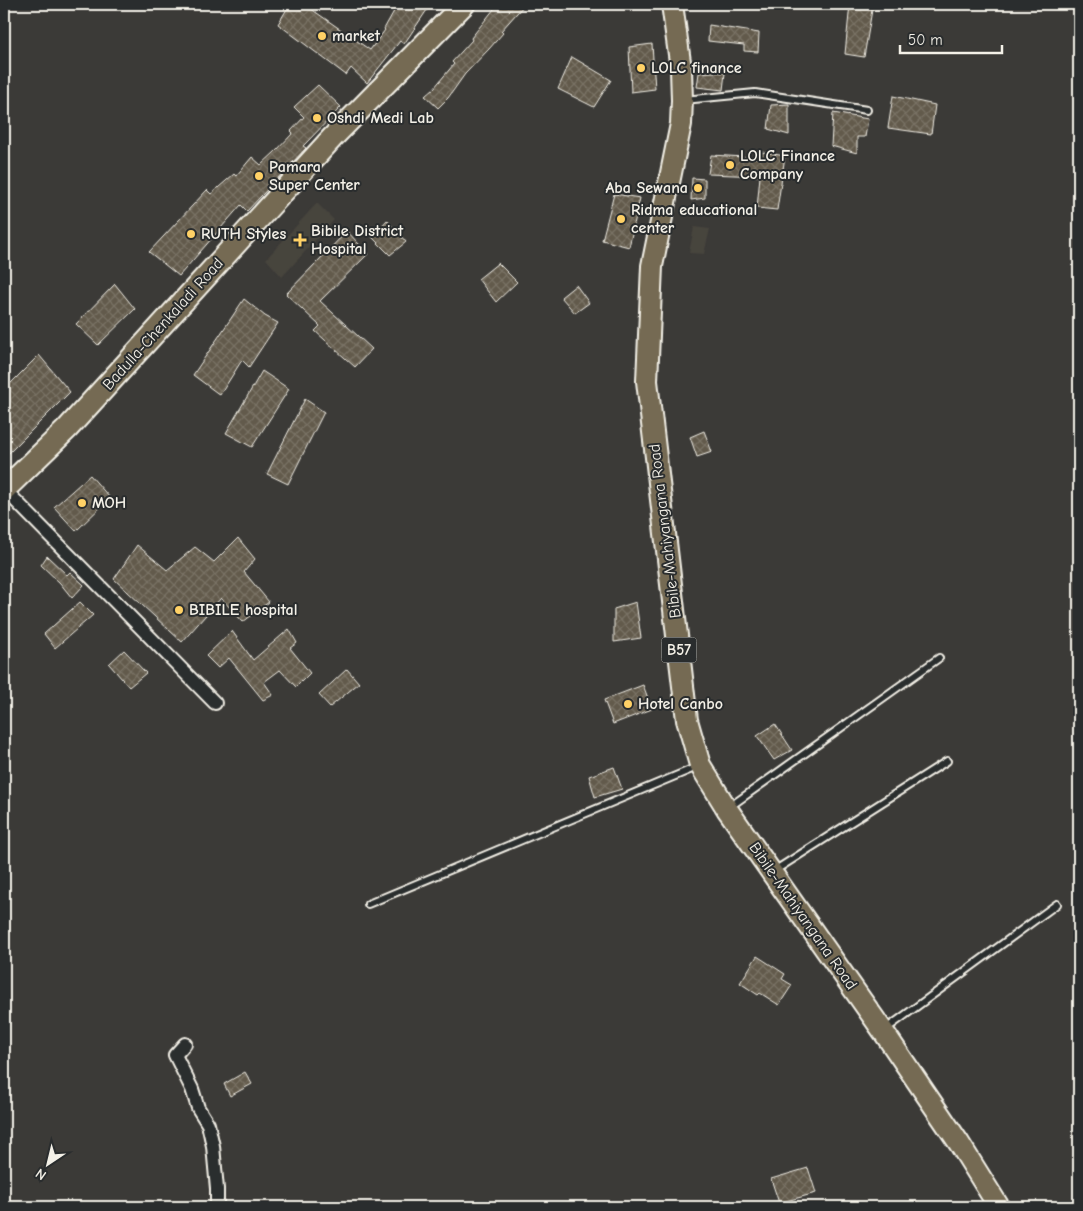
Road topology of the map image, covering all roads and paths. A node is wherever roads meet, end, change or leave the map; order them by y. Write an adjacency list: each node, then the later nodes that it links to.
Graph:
1 (464, 4): 5 (highway, Badulla-Chenkaladi Road)
2 (672, 4): 3 (main road, Bibile-Mahiyangana Road / B57)
3 (682, 100): 4 (lane); 9 (main road, Bibile-Mahiyangana Road / B57)
4 (866, 110)
5 (4, 489): 7 (street)
6 (939, 658): 10 (lane)
7 (215, 703)
8 (948, 761): 11 (lane)
9 (700, 765): 10 (main road, Bibile-Mahiyangana Road / B57); 12 (lane)
10 (727, 809): 11 (main road, Bibile-Mahiyangana Road / B57)
11 (773, 872): 14 (main road, Bibile-Mahiyangana Road / B57)
12 (368, 904)
13 (1057, 904): 14 (lane)
14 (883, 1031): 17 (main road, Bibile-Mahiyangana Road / B57)
15 (185, 1044): 16 (street)
16 (217, 1207)
17 (999, 1207)

